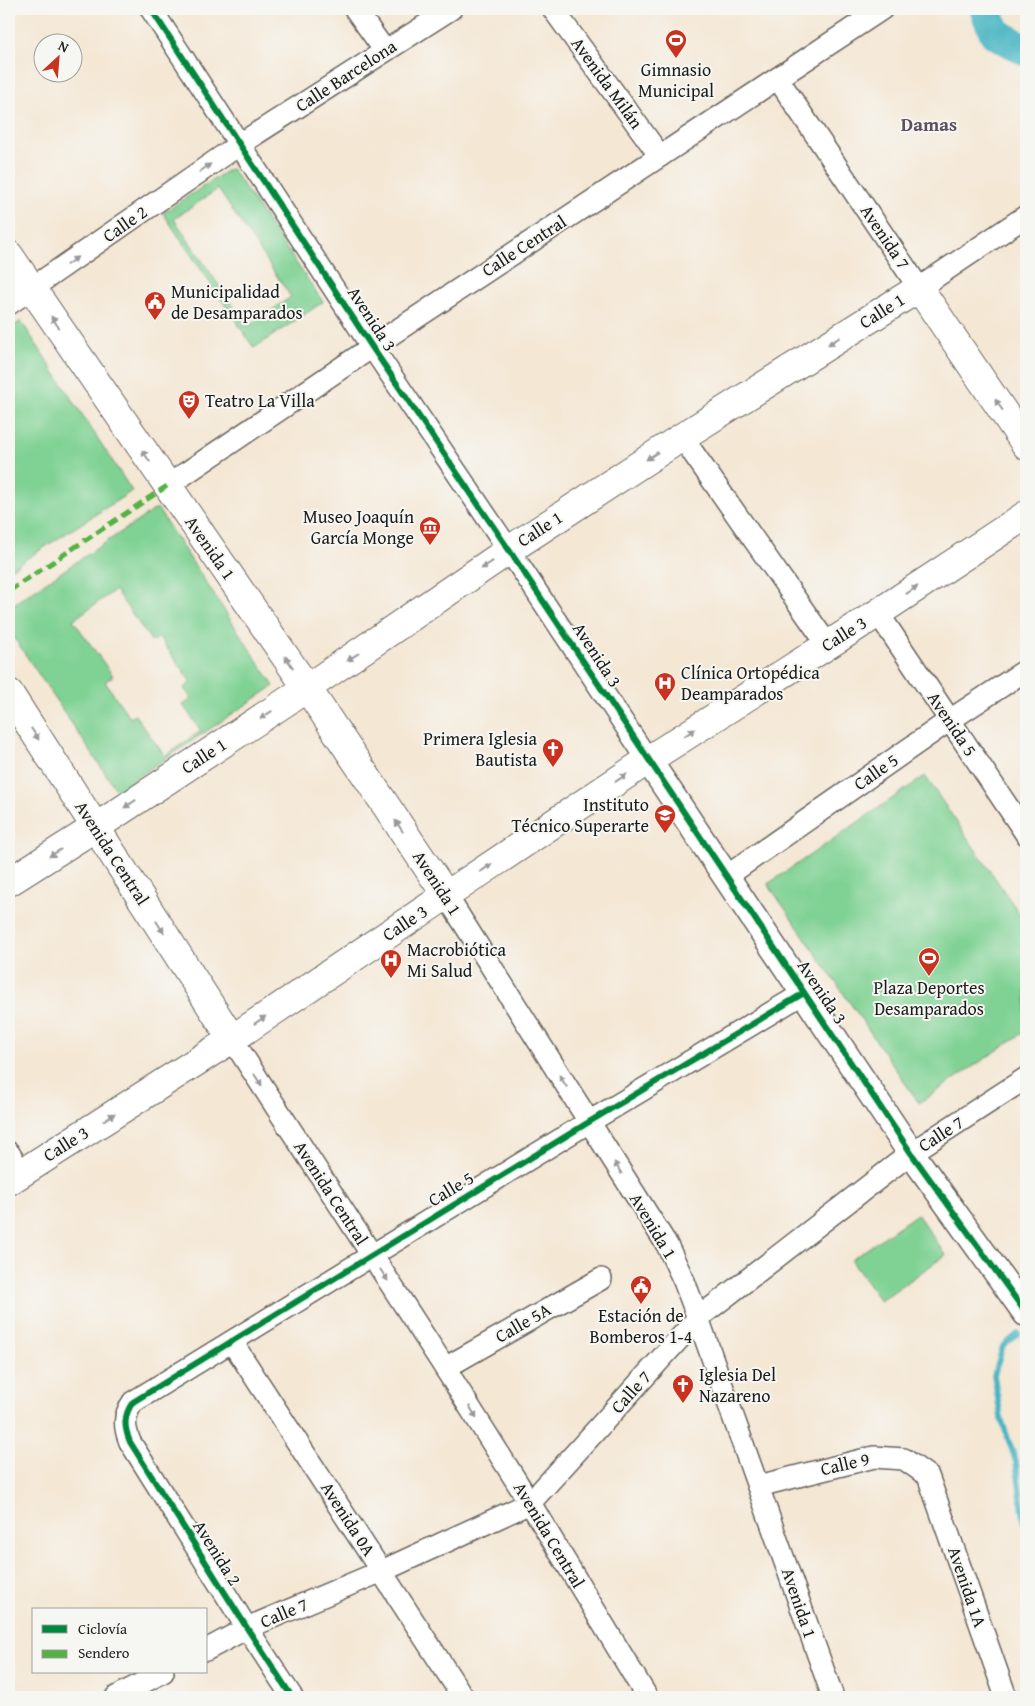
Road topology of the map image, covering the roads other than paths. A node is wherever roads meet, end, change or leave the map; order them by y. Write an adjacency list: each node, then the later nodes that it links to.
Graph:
1 (151, 9): 8 (street, Avenida 3)
2 (355, 9): 6 (street)
3 (451, 9): 6 (street, Calle Barcelona)
4 (553, 9): 9 (street, Avenida Milán)
5 (882, 9): 7 (street, Calle Central)
6 (385, 51): 8 (street, Calle Barcelona)
7 (778, 79): 9 (street, Calle Central); 13 (street, Avenida 7)
8 (240, 144): 12 (street, Calle 2, one-way to 8); 15 (street, Avenida 3)
9 (660, 156): 15 (street, Calle Central)
10 (1026, 216): 13 (street, Calle 1)
11 (9, 255): 12 (main road, Avenida 1)
12 (32, 288): 14 (street, Calle 2); 18 (main road, Avenida 1, one-way to 12)
13 (919, 288): 16 (main road, Calle 1, one-way to 16); 17 (main road, Avenida 7, one-way to 13)
14 (9, 304)
15 (372, 347): 18 (street, Calle Central); 20 (street, Avenida 3)
16 (682, 437): 20 (main road, Calle 1, one-way to 20); 22 (street)
17 (1026, 445)
18 (167, 486): 24 (main road, Avenida 1, one-way to 18)
19 (1026, 515): 21 (main road, Calle 3, one-way to 19)
20 (509, 550): 24 (main road, Calle 1, one-way to 24); 27 (street, Avenida 3)
21 (878, 613): 22 (main road, Calle 3); 26 (street, Avenida 5)
22 (827, 644): 27 (main road, Calle 3, one-way to 22)
23 (1026, 670): 26 (street, Calle 5)
24 (307, 688): 28 (main road, Calle 1, one-way to 28); 32 (main road, Avenida 1, one-way to 24)
25 (9, 693): 28 (main road, Avenida Central, one-way to 28)
26 (950, 720): 29 (street, Avenida 5); 30 (street, Calle 5)
27 (648, 760): 30 (street, Avenida 3); 32 (main road, Calle 3, one-way to 27)
28 (96, 827): 31 (main road, Calle 1, one-way to 31); 34 (main road, Avenida Central, one-way to 34)
29 (1026, 834)
30 (727, 876): 33 (street, Avenida 3)
31 (9, 882)
32 (446, 895): 34 (main road, Calle 3, one-way to 32); 36 (street, Avenida 1, one-way to 32)
33 (804, 992): 36 (street, Calle 5); 37 (street, Avenida 3)
34 (232, 1039): 38 (main road, Calle 3, one-way to 34); 39 (street, Avenida Central, one-way to 39)
35 (1026, 1078): 37 (street, Calle 7)
36 (589, 1122): 39 (street, Calle 5); 42 (street, Avenida 1, one-way to 36)
37 (911, 1153): 41 (street, Avenida 3); 42 (street, Calle 7)
38 (13, 1169)
39 (371, 1255): 43 (street, Calle 5); 44 (street, Avenida Central, one-way to 44)
40 (601, 1279): 44 (street, Calle 5A)
41 (1026, 1313)
42 (698, 1318): 47 (street, Avenida 1); 48 (street, Calle 7)
43 (232, 1342): 45 (street, Calle 5); 49 (street, Avenida 0A)
44 (445, 1368): 48 (street, Avenida Central, one-way to 48)
45 (124, 1421): 50 (street, Avenida 2)
46 (928, 1476): 47 (street, Calle 9); 58 (street, Avenida 1A)
47 (758, 1486): 57 (street, Avenida 1)
48 (530, 1503): 49 (street, Calle 7); 56 (street, Avenida Central)
49 (382, 1571): 50 (street, Calle 7); 55 (street, Avenida 0A)
50 (247, 1628): 51 (street, Calle 7); 54 (street, Avenida 2)
51 (208, 1649)
52 (159, 1674): 53 (street)
53 (116, 1697)
54 (292, 1697)
55 (463, 1697)
56 (647, 1697)
57 (832, 1697)
58 (1006, 1697)

